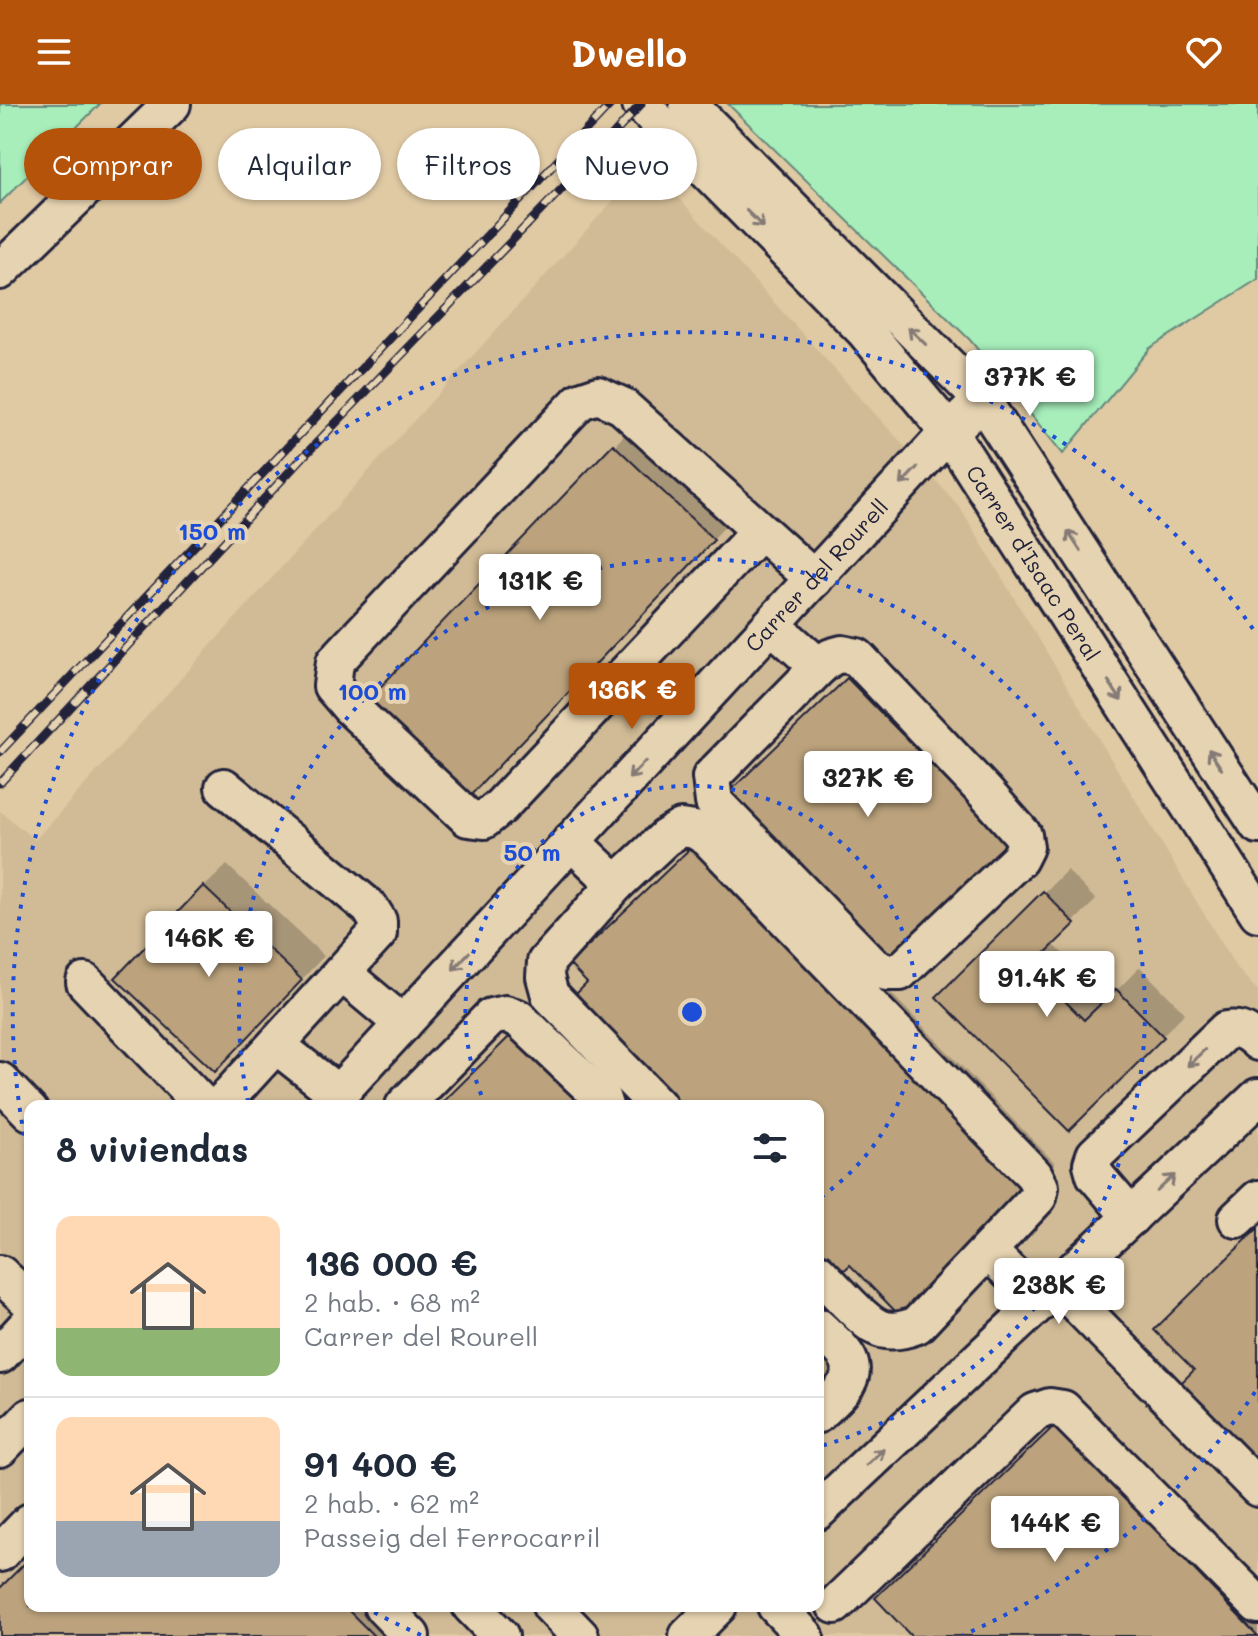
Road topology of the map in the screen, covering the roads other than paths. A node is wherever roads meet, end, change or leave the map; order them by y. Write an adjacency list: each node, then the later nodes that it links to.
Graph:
1 (172, 104): 4 (street)
2 (641, 104): 6 (street, Carrer d'Isaac Peral, one-way to 6)
3 (688, 104): 5 (street, Carrer d'Isaac Peral, one-way to 3)
4 (0, 271)
5 (982, 400): 6 (street, Carrer del Rourell); 14 (street, Carrer d'Isaac Peral, one-way to 5)
6 (949, 432): 8 (street, Carrer del Rourell, one-way to 8); 17 (street, Carrer d'Isaac Peral, one-way to 17)
7 (760, 531): 7 (street); 8 (street)
8 (814, 579): 9 (street, Carrer del Rourell)
9 (772, 625): 10 (street); 11 (street, Carrer del Rourell)
10 (819, 667): 12 (street); 12 (street)
11 (670, 735): 12 (street); 15 (street, Carrer del Rourell, one-way to 15)
12 (711, 777)
13 (224, 787): 18 (street)
14 (1258, 825)
15 (571, 841): 16 (street); 20 (street, Carrer del Rourell, one-way to 20)
16 (616, 884): 30 (street); 33 (street)
17 (1258, 913)
18 (342, 973): 20 (street); 22 (street)
19 (85, 982): 25 (street)
20 (403, 1024): 27 (street, Carrer del Rourell)
21 (1258, 1042): 32 (street, one-way to 32)
22 (276, 1045): 26 (street); 27 (street)
23 (0, 1081): 31 (street)
24 (1258, 1097): 32 (street, one-way to 24)
25 (198, 1100)
26 (225, 1100)
27 (332, 1100)
28 (410, 1100): 29 (street)
29 (602, 1100)
30 (652, 1100)
31 (24, 1106)
32 (1131, 1217): 36 (street)
33 (988, 1251): 35 (street); 36 (street)
34 (0, 1274): 37 (street)
35 (824, 1278)
36 (1049, 1294): 44 (street); 45 (street, one-way to 36)
37 (24, 1296)
38 (24, 1329): 40 (street)
39 (824, 1333): 41 (street)
40 (0, 1355)
41 (824, 1408)
42 (24, 1423): 43 (street)
43 (0, 1448)
44 (1258, 1488)
45 (824, 1505)
46 (24, 1528): 47 (street)
47 (0, 1553)
48 (835, 1605): 49 (street)
49 (1258, 1605)
50 (388, 1612): 55 (street)
51 (477, 1612): 56 (street)
52 (557, 1612): 57 (street)
53 (712, 1612): 58 (street)
54 (782, 1612): 59 (street)
55 (411, 1636)
56 (500, 1636)
57 (580, 1636)
58 (688, 1636)
59 (805, 1636)

